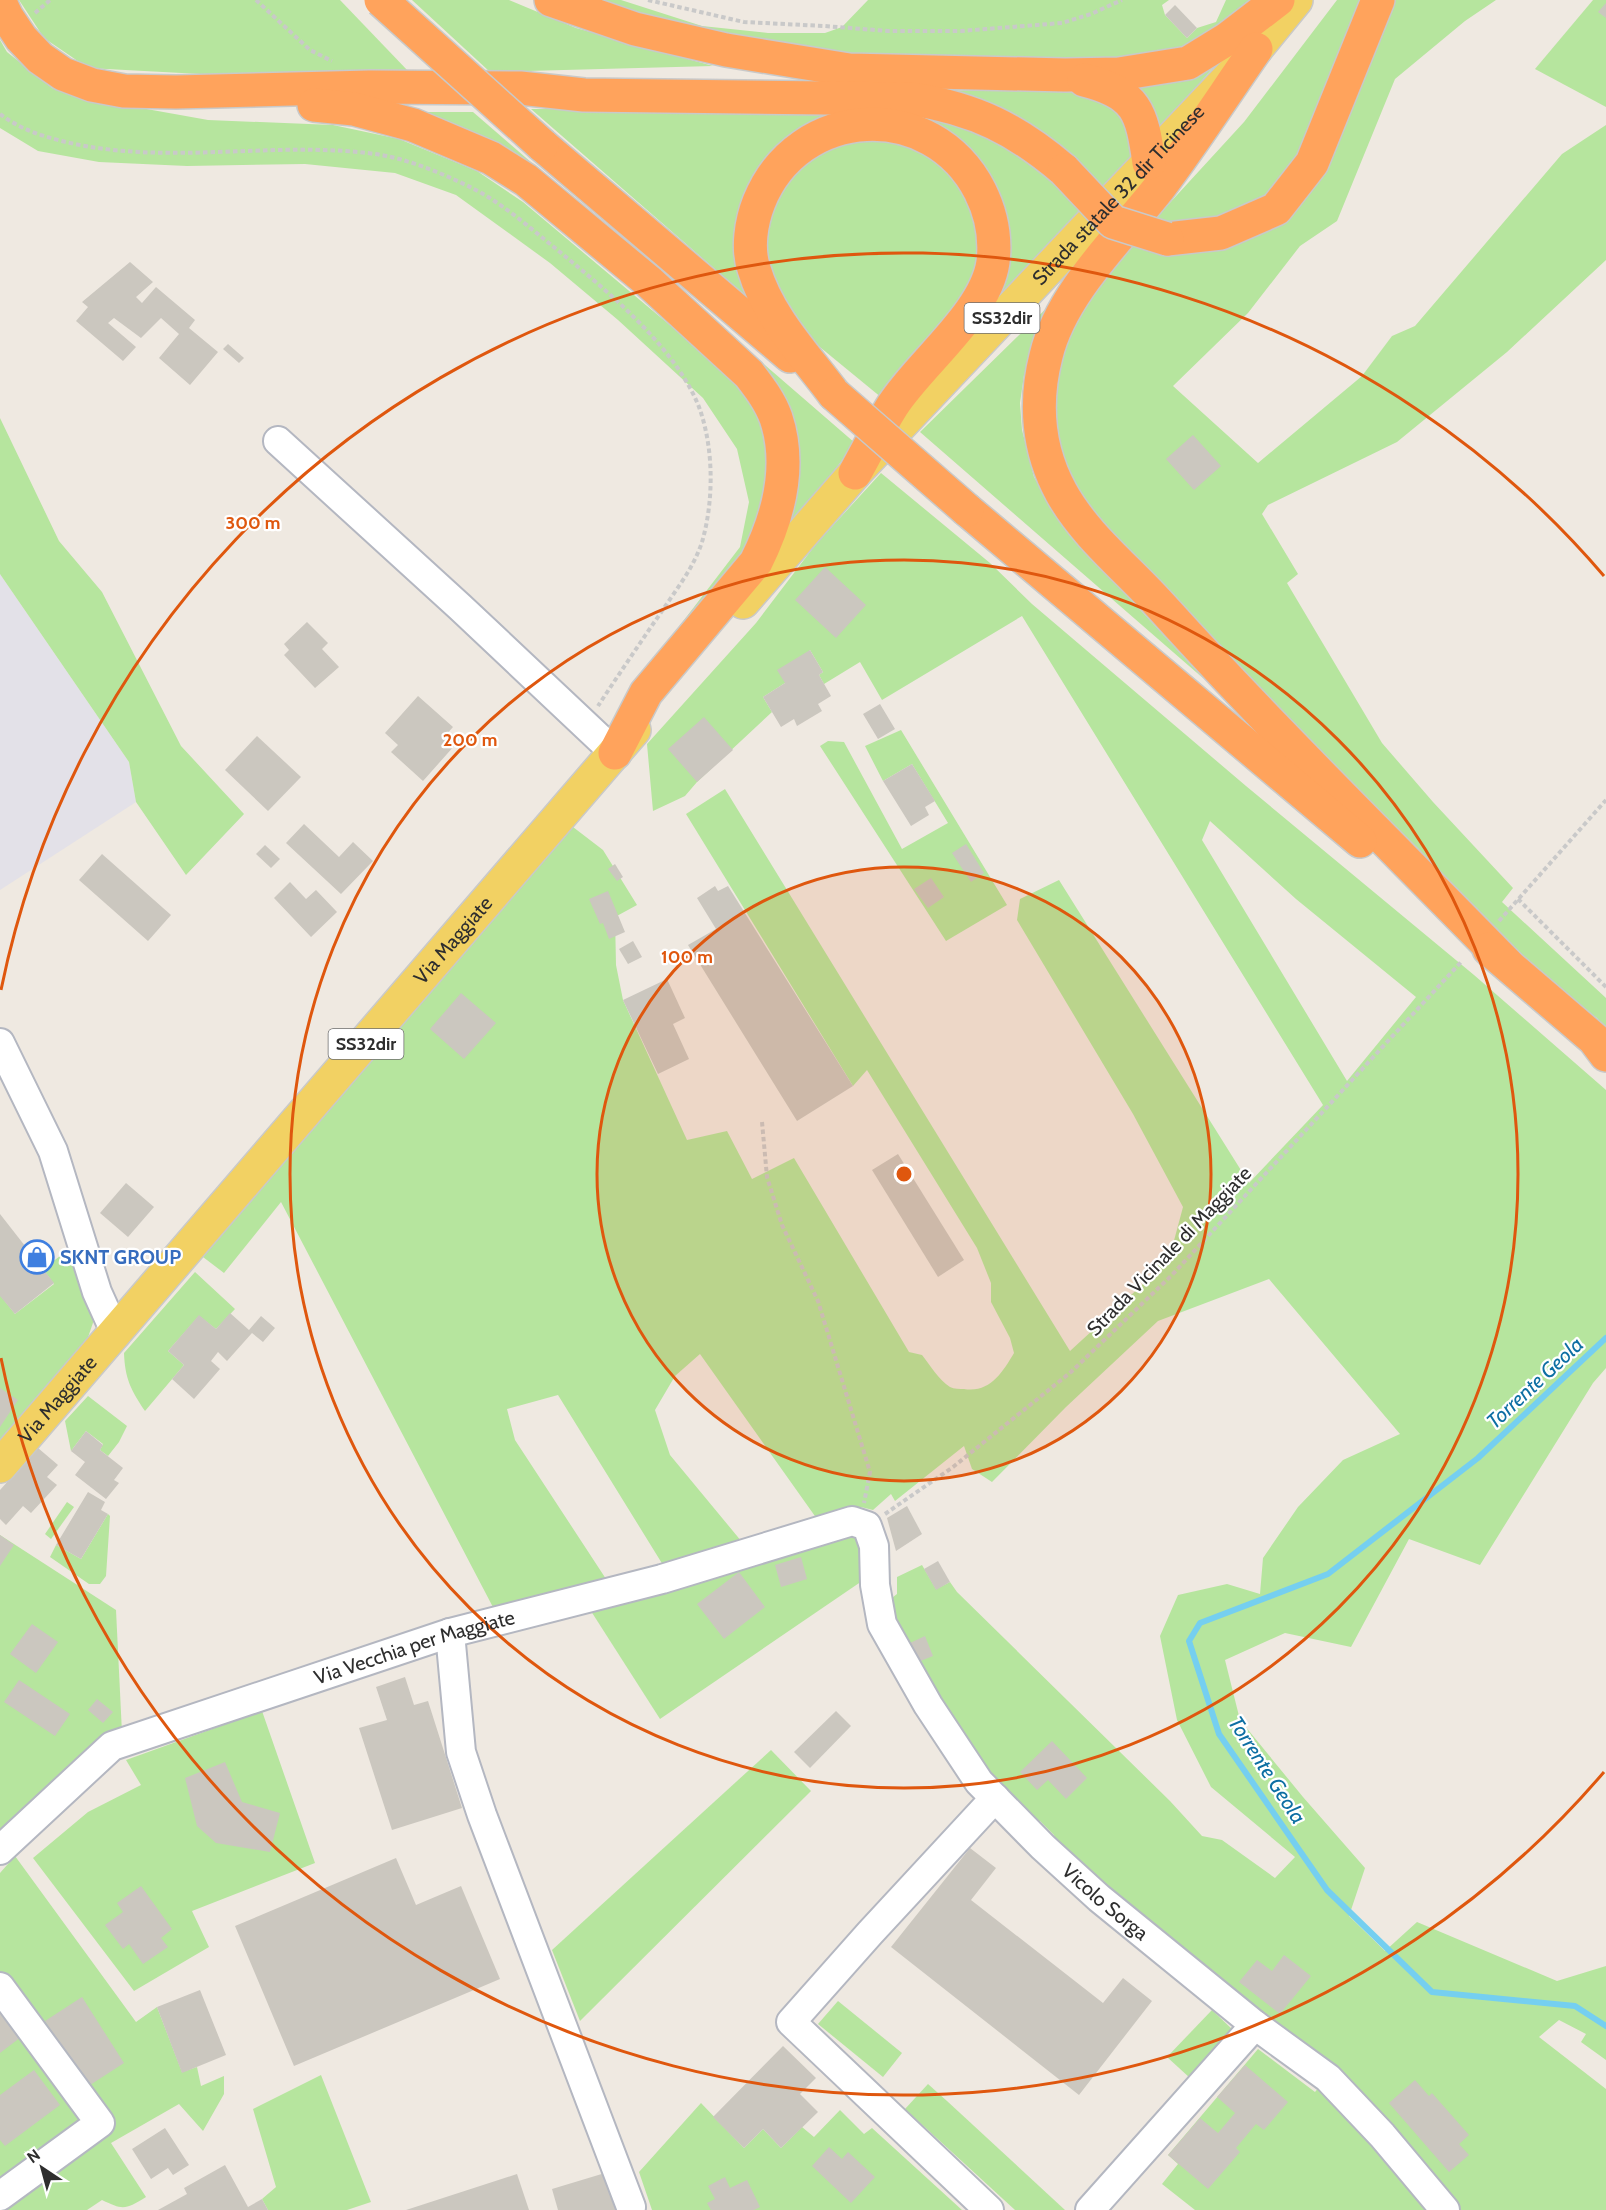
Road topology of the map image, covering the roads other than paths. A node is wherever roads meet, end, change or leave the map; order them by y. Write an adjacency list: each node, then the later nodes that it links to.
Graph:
1 (381, 0): 13 (highway, bridge)
2 (551, 0): 8 (highway)
3 (1278, 0): 9 (highway)
4 (1296, 0): 7 (main road, Strada statale 32 dir Ticinese / SS32dir)
5 (1378, 0): 10 (highway, bridge)
6 (0, 2): 11 (highway)
7 (1256, 49): 12 (main road, Strada statale 32 dir Ticinese / SS32dir); 18 (highway)
8 (849, 70): 9 (highway); 10 (highway)
9 (1065, 75): 12 (highway)
10 (520, 88): 11 (highway)
11 (176, 92): 17 (highway)
12 (1149, 163): 15 (main road, Strada statale 32 dir Ticinese / SS32dir)
13 (834, 394): 15 (highway); 18 (highway, bridge)
14 (278, 441): 17 (street)
15 (855, 473): 16 (main road, Strada statale 32 dir Ticinese / SS32dir)
16 (791, 544): 17 (main road, Via Maggiate / SS32dir)
17 (615, 753): 21 (main road, Via Maggiate / SS32dir)
18 (1507, 964): 20 (highway)
19 (0, 1043): 21 (street)
20 (1606, 1055)
21 (116, 1334): 22 (main road, Via Maggiate)
22 (0, 1466)
23 (864, 1525): 24 (street, Via Vecchia per Maggiate); 25 (street, Vicolo Sorga)
24 (450, 1633): 26 (street, Via Vecchia per Maggiate); 30 (street)
25 (995, 1798): 28 (street, Vicolo Sorga); 31 (street)
26 (0, 1850)
27 (0, 1987): 29 (street)
28 (1255, 2025): 32 (street); 33 (street, Vicolo Sorga)
29 (0, 2196)
30 (632, 2207)
31 (989, 2210)
32 (1090, 2210)
33 (1445, 2210)

